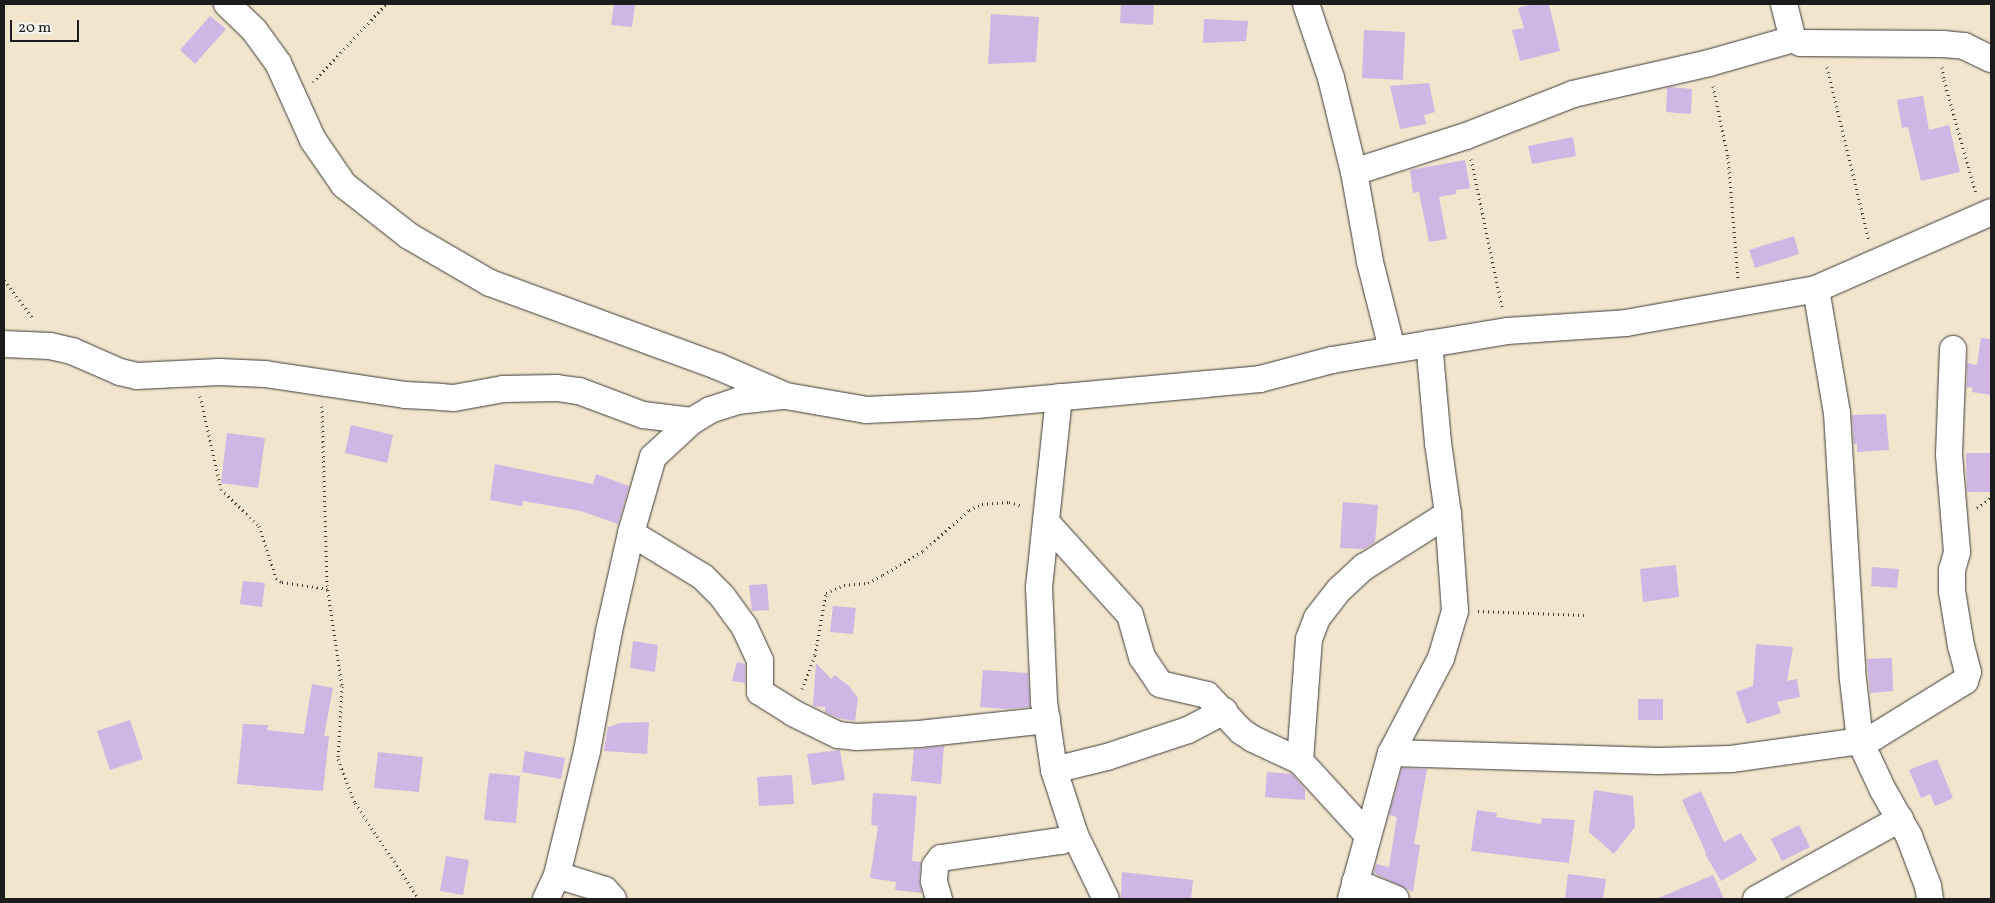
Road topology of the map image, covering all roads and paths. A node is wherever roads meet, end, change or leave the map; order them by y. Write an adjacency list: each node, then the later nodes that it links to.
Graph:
1 (227, 4): 10 (street)
2 (386, 4): 10 (path)
3 (1306, 4): 12 (street)
4 (1784, 4): 5 (street)
5 (1793, 39): 6 (street); 9 (street)
6 (1822, 44): 7 (street); 14 (path)
7 (1943, 44): 8 (street); 13 (path)
8 (1991, 59)
9 (1709, 63): 11 (street); 17 (path)
10 (295, 100): 26 (street)
11 (1466, 136): 12 (street); 18 (path)
12 (1354, 172): 22 (street)
13 (1987, 214): 14 (street)
14 (1874, 263): 16 (street)
15 (4, 280): 21 (path)
16 (1816, 289): 17 (street); 38 (street)
17 (1740, 303): 18 (street)
18 (1507, 331): 19 (street)
19 (1429, 343): 22 (street); 29 (street)
20 (4, 344): 21 (street)
21 (50, 346): 24 (street)
22 (1392, 349): 27 (street)
23 (1953, 349): 38 (street)
24 (195, 374): 25 (street); 32 (path)
25 (321, 383): 28 (street); 32 (path)
26 (786, 396): 27 (street); 28 (street)
27 (1058, 397): 30 (street)
28 (692, 420): 31 (street)
29 (1448, 514): 33 (street); 40 (street)
30 (1046, 522): 35 (street); 36 (path); 37 (street)
31 (631, 533): 36 (street); 45 (street)
32 (328, 589): 48 (path)
33 (1455, 610): 34 (path); 39 (street)
34 (1584, 615)
35 (1224, 711): 40 (street); 41 (street)
36 (793, 713): 37 (street)
37 (1047, 720): 41 (street)
38 (1860, 741): 39 (street); 42 (street)
39 (1391, 753): 43 (street)
40 (1300, 761): 43 (street)
41 (1054, 770): 44 (street)
42 (1900, 819): 47 (street); 54 (street)
43 (1367, 834): 46 (street)
44 (1075, 835): 51 (street); 52 (street)
45 (557, 875): 49 (street); 50 (street)
46 (1353, 891): 53 (street)
47 (1924, 895)
48 (419, 899)
49 (546, 899)
50 (613, 899)
51 (940, 899)
52 (1106, 899)
53 (1396, 899)
54 (1756, 899)

